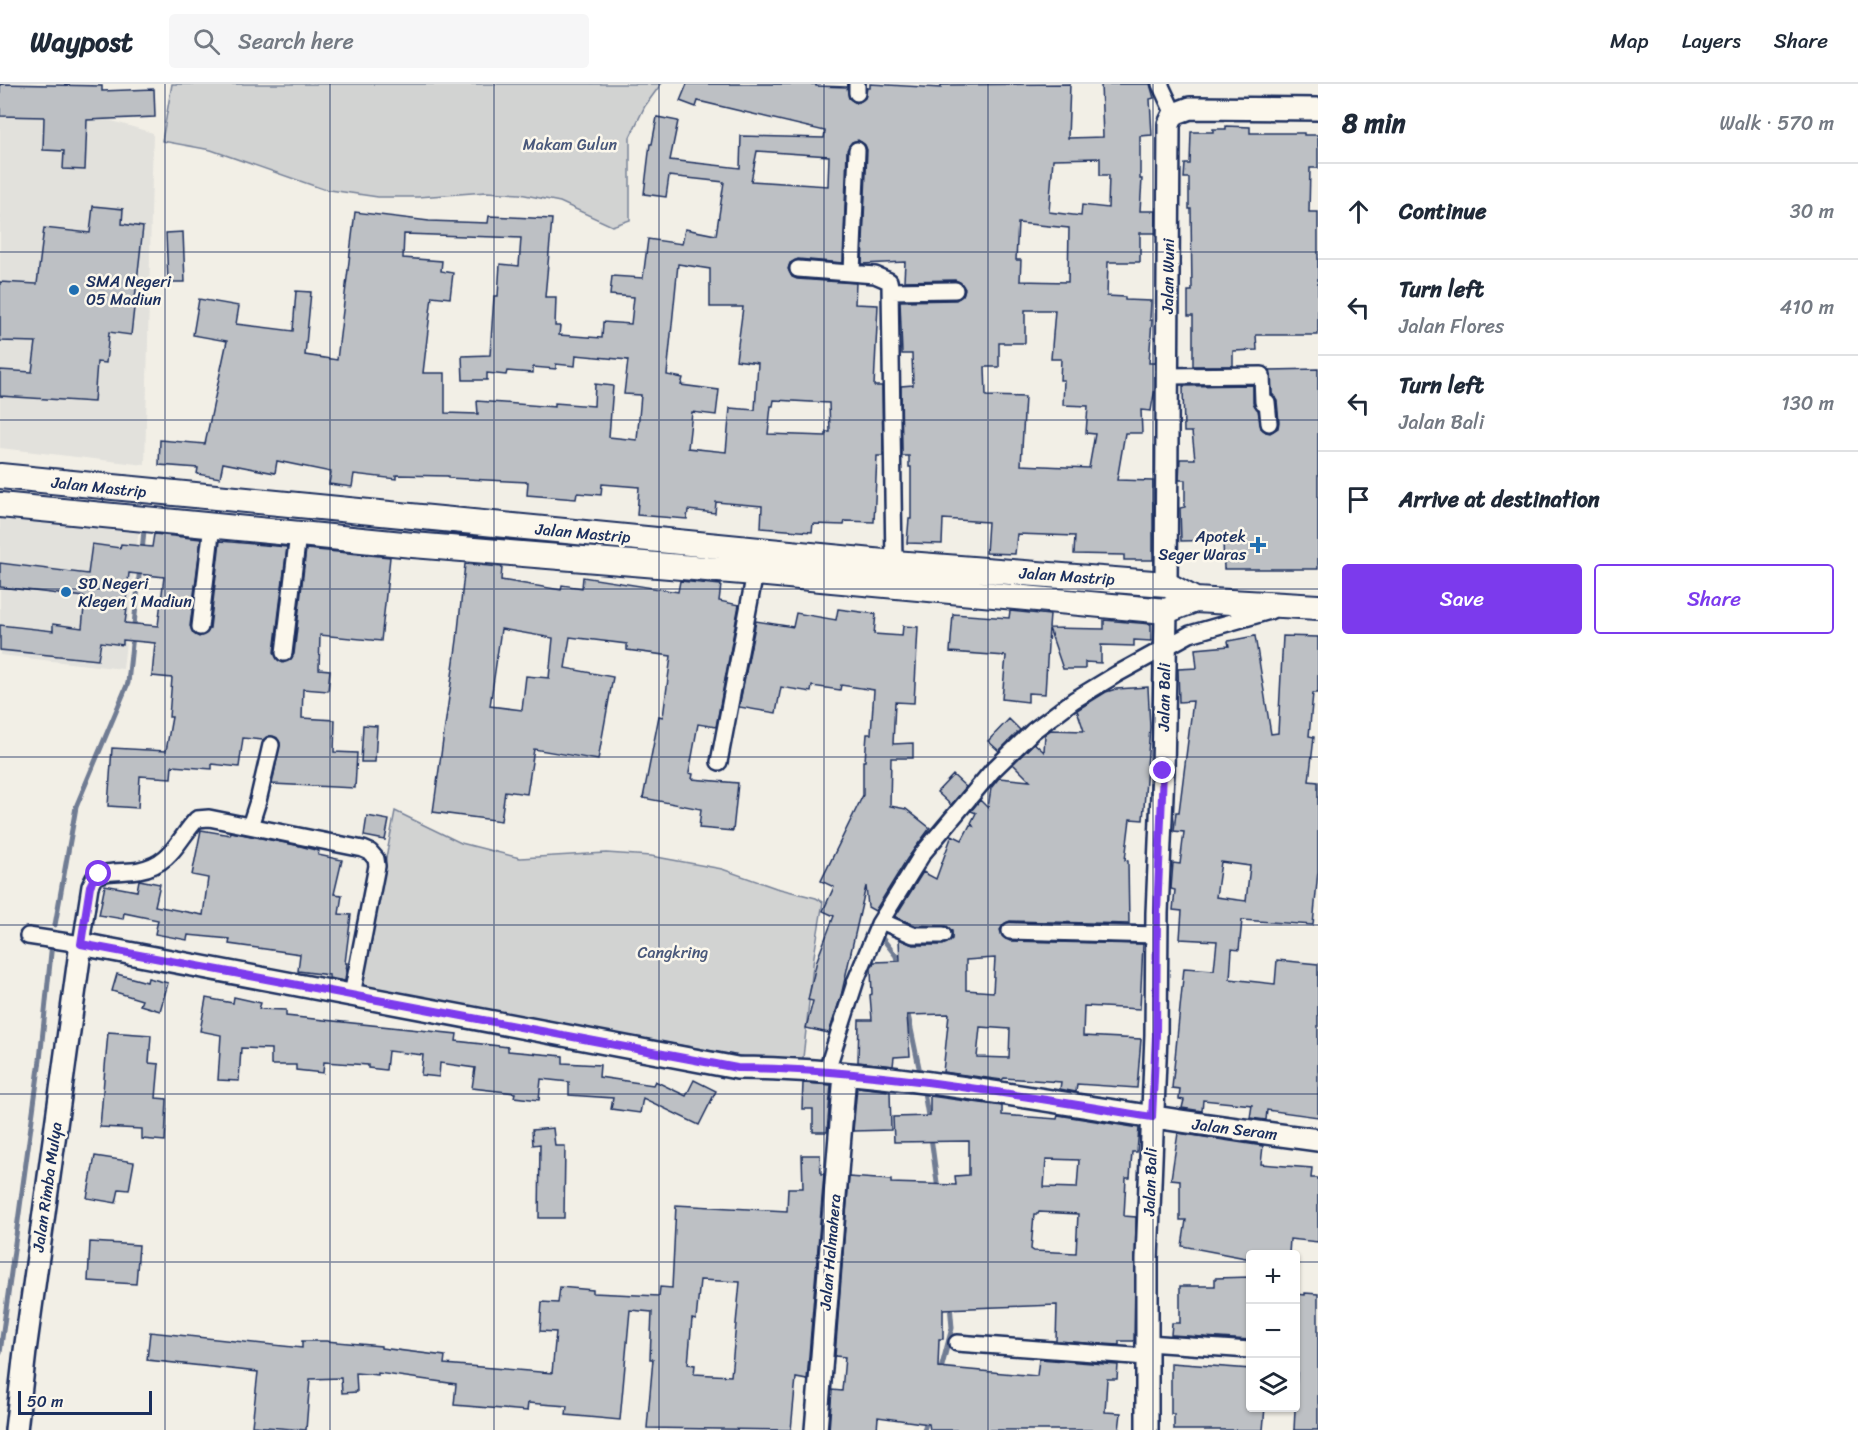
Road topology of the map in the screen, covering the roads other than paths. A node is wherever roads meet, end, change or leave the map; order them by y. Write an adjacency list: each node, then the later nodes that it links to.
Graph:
1 (1160, 84): 3 (street)
2 (1318, 109): 3 (street)
3 (1174, 114): 9 (street, Jalan Wuni)
4 (858, 150): 6 (street)
5 (798, 269): 6 (street)
6 (852, 273): 7 (street)
7 (891, 291): 8 (street); 16 (street)
8 (955, 291)
9 (1167, 376): 10 (street); 19 (street, Jalan Wuni)
10 (1269, 423)
11 (0, 476): 15 (main road, Jalan Mastrip)
12 (0, 505): 13 (main road, Jalan Mastrip)
13 (212, 525): 14 (main road, Jalan Mastrip); 24 (street)
14 (298, 534): 17 (main road, Jalan Mastrip); 26 (street)
15 (648, 540): 16 (main road, Jalan Mastrip); 17 (main road)
16 (894, 563): 19 (main road, Jalan Mastrip)
17 (647, 565): 18 (main road, Jalan Mastrip)
18 (755, 573): 23 (main road, Jalan Mastrip); 28 (street)
19 (1166, 584): 20 (main road)
20 (1195, 600): 21 (main road); 23 (main road)
21 (1291, 606): 22 (main road); 25 (street)
22 (1318, 608)
23 (1166, 611): 25 (street, Jalan Bali)
24 (200, 627)
25 (1165, 648): 30 (street); 33 (street, Jalan Bali)
26 (284, 653)
27 (271, 745): 29 (street)
28 (719, 762)
29 (249, 826): 35 (street); 36 (street)
30 (880, 922): 32 (street); 37 (street)
31 (1010, 931): 33 (street)
32 (943, 935)
33 (1157, 935): 38 (street, Jalan Bali)
34 (30, 936): 35 (street)
35 (79, 944): 36 (street, Jalan Seram); 43 (street, Jalan Rimba Mulya)
36 (352, 995): 37 (street, Jalan Seram)
37 (836, 1074): 38 (street, Jalan Seram); 44 (street, Jalan Halmahera)
38 (1152, 1117): 39 (street, Jalan Seram); 41 (street, Jalan Bali)
39 (1318, 1140)
40 (957, 1343): 41 (street)
41 (1147, 1350): 42 (street); 45 (street, Jalan Bali)
42 (1246, 1350)
43 (16, 1430)
44 (816, 1430)
45 (1147, 1430)

